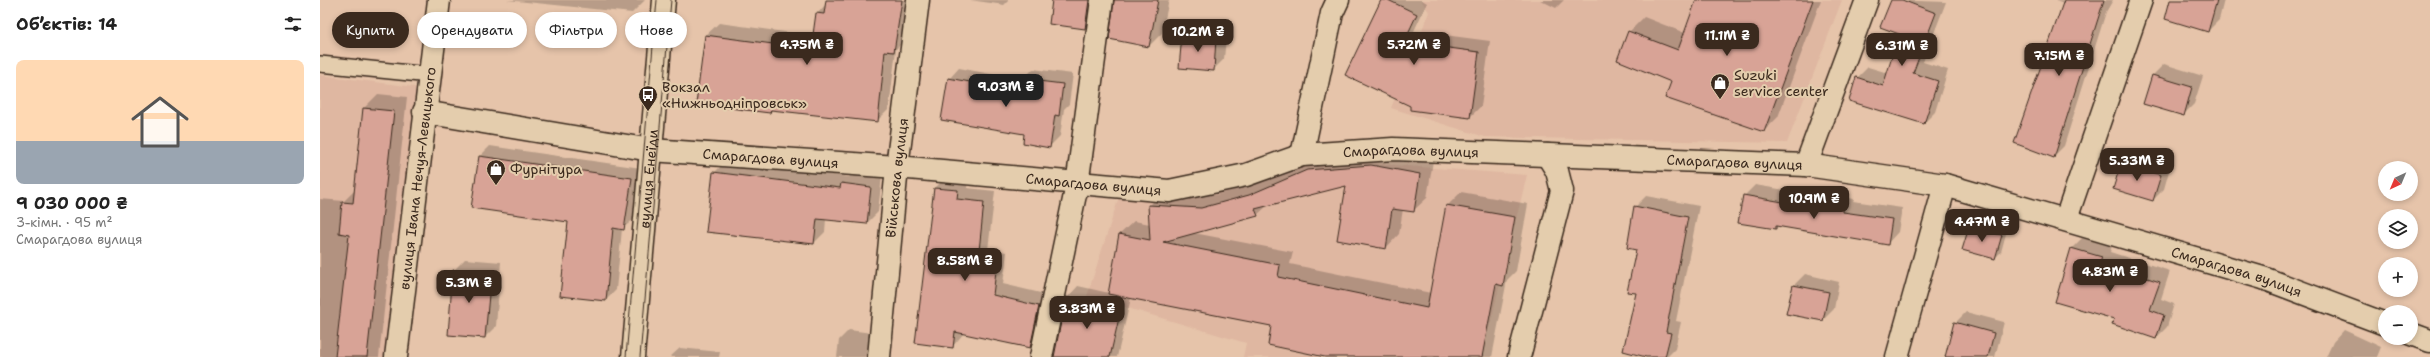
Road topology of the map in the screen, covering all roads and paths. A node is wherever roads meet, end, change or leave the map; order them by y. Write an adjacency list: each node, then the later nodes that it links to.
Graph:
1 (439, 0): 9 (street, вулиця Івана Нечуя-Левицького)
2 (664, 0): 11 (street, вулиця Енеїди)
3 (918, 0): 15 (street, Військова вулиця)
4 (1102, 0): 16 (street)
5 (1338, 0): 12 (street)
6 (1867, 0): 14 (street)
7 (2141, 0): 18 (street)
8 (320, 64): 9 (lane)
9 (430, 75): 10 (street, вулиця Івана Нечуя-Левицького)
10 (424, 112): 11 (street, Смарагдова вулиця); 22 (street, вулиця Івана Нечуя-Левицького)
11 (651, 150): 15 (street, Смарагдова вулиця); 23 (street, вулиця Енеїди)
12 (1302, 155): 13 (street, Смарагдова вулиця); 16 (street, Смарагдова вулиця)
13 (1547, 155): 14 (street, Смарагдова вулиця); 26 (street)
14 (1806, 165): 17 (street, Смарагдова вулиця)
15 (897, 167): 16 (street, Смарагдова вулиця); 24 (street, Військова вулиця)
16 (1077, 185): 25 (street)
17 (1945, 185): 18 (street, Смарагдова вулиця); 27 (street)
18 (2066, 219): 19 (street, Смарагдова вулиця)
19 (2378, 321)
20 (2418, 337): 21 (street)
21 (2430, 341)
22 (396, 357)
23 (633, 357)
24 (879, 357)
25 (1041, 357)
26 (1519, 357)
27 (1897, 357)

